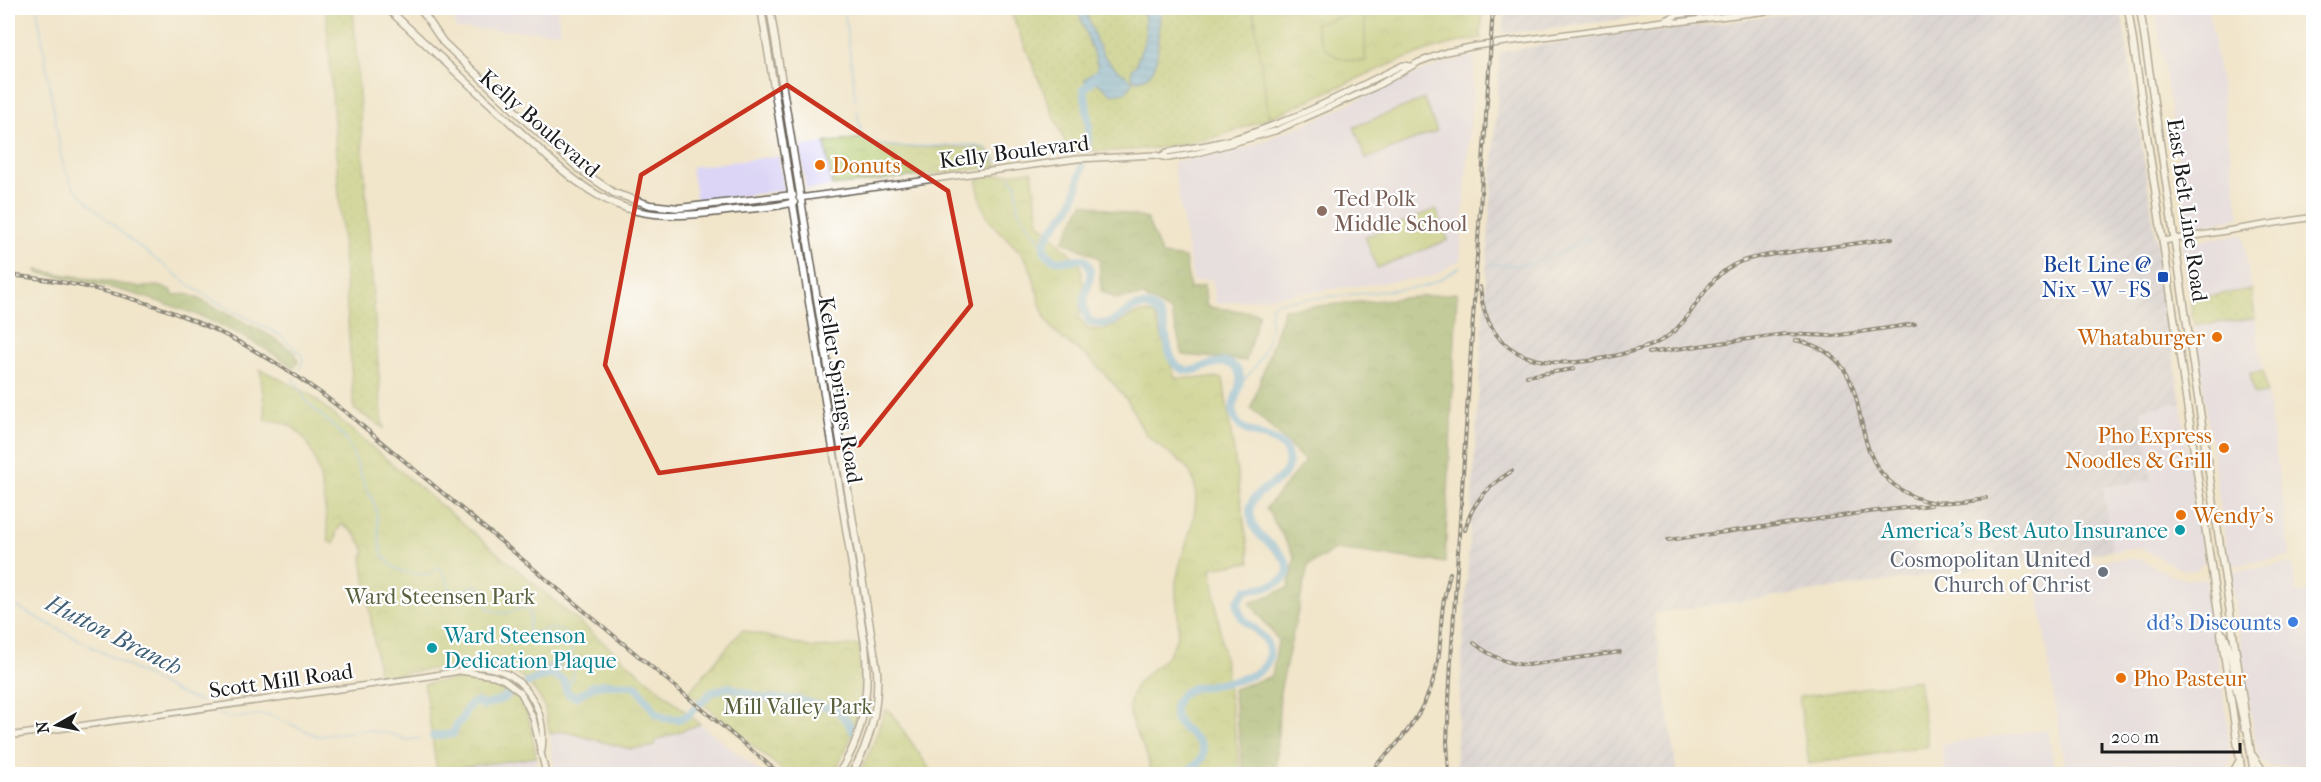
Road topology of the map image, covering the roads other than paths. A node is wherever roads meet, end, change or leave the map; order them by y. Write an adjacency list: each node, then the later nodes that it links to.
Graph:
1 (387, 8): 15 (main road, Kelly Boulevard)
2 (420, 8): 14 (main road, Kelly Boulevard)
3 (1730, 8): 9 (street); 10 (street, Kelly Boulevard)
4 (1793, 8): 9 (street, Kelly Boulevard)
5 (2128, 8): 18 (main road, East Belt Line Road)
6 (2140, 8): 17 (main road, East Belt Line Road)
7 (761, 10): 8 (main road); 11 (main road, Keller Springs Road)
8 (770, 10): 12 (main road, Keller Springs Road)
9 (1732, 16): 10 (street, Kelly Boulevard)
10 (1664, 21): 12 (street, Kelly Boulevard)
11 (791, 194): 12 (main road); 13 (main road, Keller Springs Road); 14 (main road, Kelly Boulevard)
12 (799, 198): 13 (main road, Kelly Boulevard); 23 (main road, Keller Springs Road)
13 (792, 203): 15 (main road, Kelly Boulevard); 22 (main road, Keller Springs Road)
14 (720, 204): 15 (main road)
15 (722, 212)
16 (2313, 217): 17 (street)
17 (2174, 239): 18 (street); 20 (main road, East Belt Line Road)
18 (2163, 241): 19 (main road, East Belt Line Road)
19 (2222, 632): 20 (main road); 21 (main road, East Belt Line Road)
20 (2240, 678): 24 (main road, East Belt Line Road)
21 (2229, 681): 24 (main road); 27 (main road, East Belt Line Road)
22 (865, 704): 23 (main road); 30 (main road, Keller Springs Road)
23 (877, 705): 31 (main road, Keller Springs Road)
24 (2248, 734): 26 (main road, East Belt Line Road)
25 (8, 736): 29 (street, Scott Mill Road)
26 (2250, 752): 34 (main road, East Belt Line Road); 35 (main road)
27 (2240, 759): 32 (main road); 33 (main road, East Belt Line Road)
28 (2313, 772): 36 (main road)
29 (546, 774)
30 (838, 774)
31 (851, 774)
32 (2232, 774)
33 (2242, 774)
34 (2254, 774)
35 (2280, 774)
36 (2288, 774)

